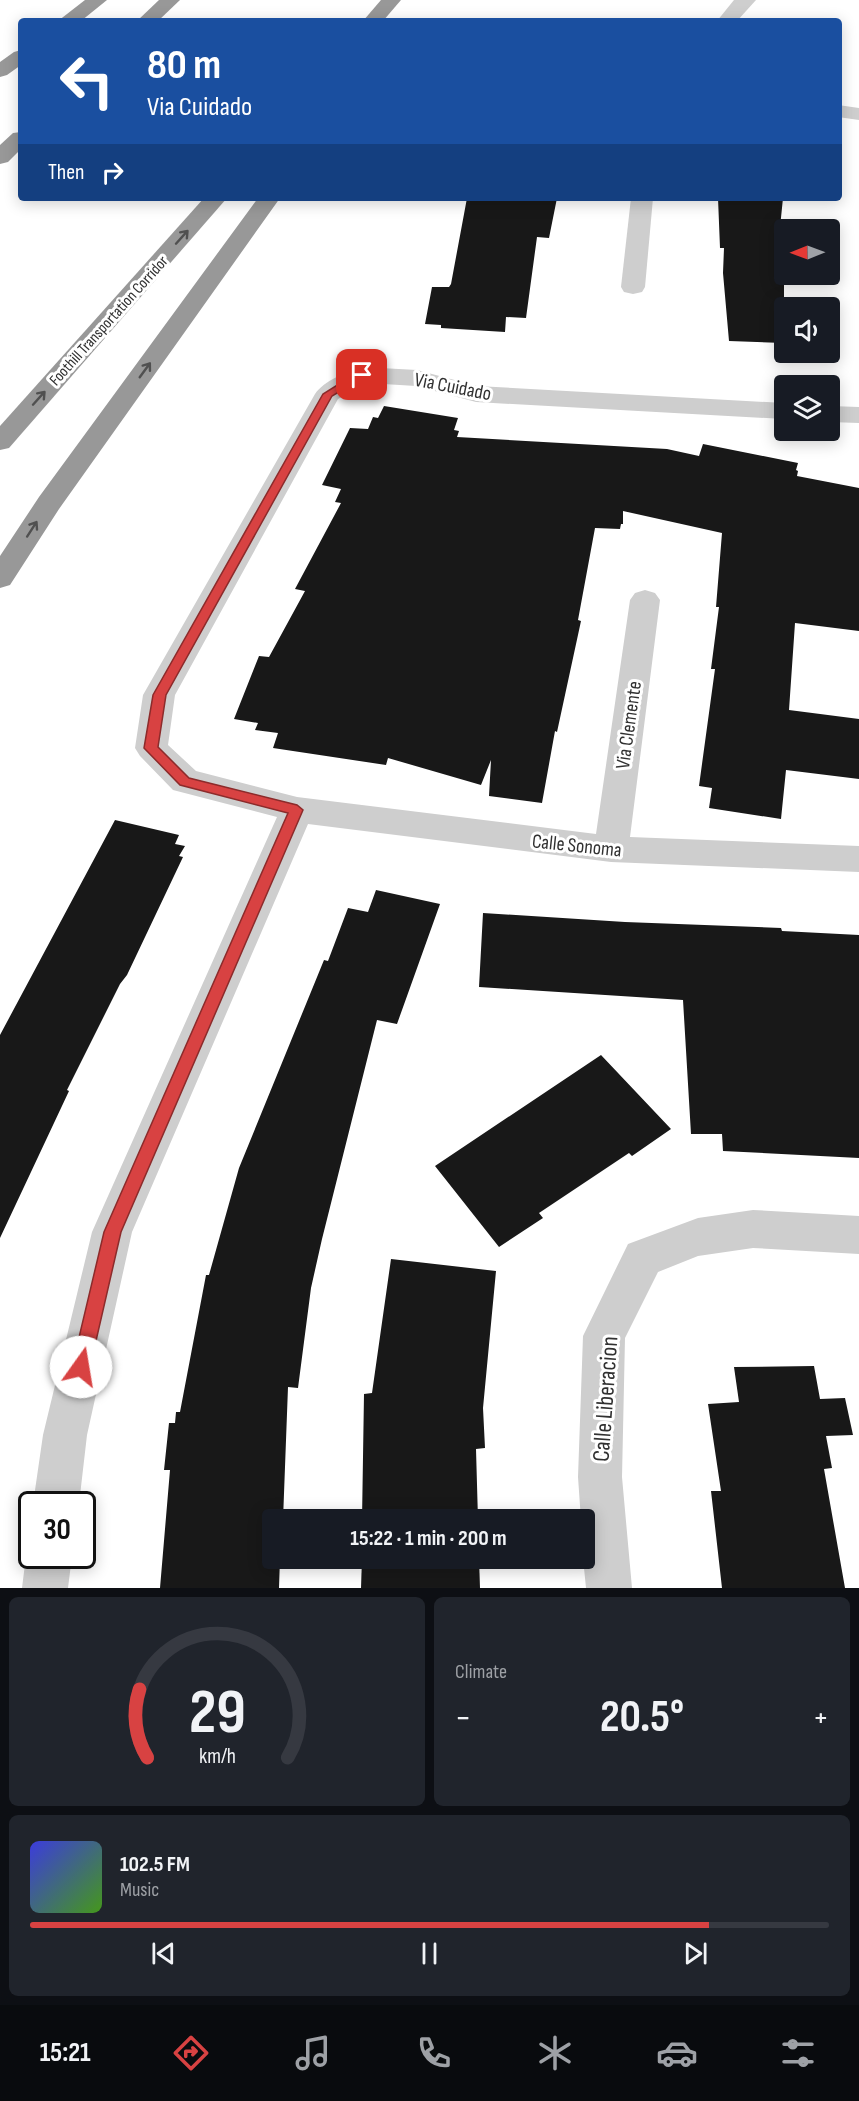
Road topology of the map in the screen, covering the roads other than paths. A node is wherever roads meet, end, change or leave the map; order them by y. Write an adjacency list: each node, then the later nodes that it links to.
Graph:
1 (97, 0): 6 (highway)
2 (170, 0): 7 (highway)
3 (392, 0): 8 (highway)
4 (398, 0): 9 (highway)
5 (746, 0): 10 (street)
6 (72, 18)
7 (150, 18)
8 (376, 18)
9 (386, 18)
10 (729, 18)
11 (18, 58): 12 (highway)
12 (0, 71)
13 (842, 112): 14 (street)
14 (859, 114)
15 (18, 141): 16 (highway)
16 (0, 158)
17 (213, 201): 24 (highway, Foothill Transportation Corridor, one-way to 17)
18 (267, 201): 25 (highway, one-way to 18)
19 (642, 201): 20 (street)
20 (633, 286)
21 (774, 410): 27 (street, Via Cuidado)
22 (840, 414): 23 (street)
23 (859, 415)
24 (0, 442)
25 (0, 578)
26 (645, 600): 28 (street, Via Clemente)
27 (297, 810): 28 (street, Calle Sonoma); 31 (street)
28 (611, 849): 29 (street, Calle Sonoma)
29 (859, 860)
30 (859, 1235): 34 (street, Calle Liberacion)
31 (58, 1491)
32 (47, 1569): 33 (street)
33 (45, 1588)
34 (609, 1588)

